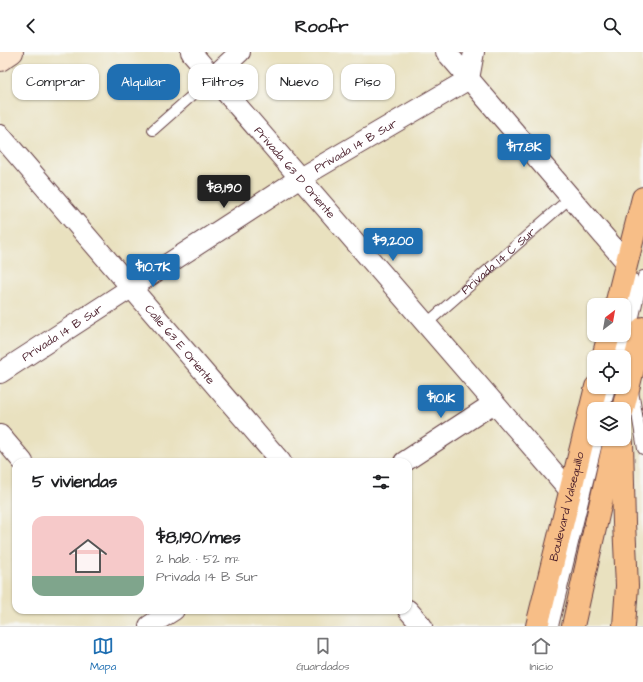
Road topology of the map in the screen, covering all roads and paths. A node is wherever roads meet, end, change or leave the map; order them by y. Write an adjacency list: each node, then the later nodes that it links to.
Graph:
1 (12, 52): 6 (main road)
2 (191, 52): 7 (street, Privada 63 D Oriente)
3 (240, 52): 8 (street)
4 (446, 52): 9 (street)
5 (474, 52): 9 (street)
6 (0, 60)
7 (202, 64)
8 (227, 64)
9 (469, 79): 14 (street, Privada 14 B Sur); 15 (street)
10 (188, 99): 12 (lane)
11 (233, 100): 14 (street, Privada 63 D Oriente)
12 (153, 130)
13 (0, 135): 19 (street, Calle 63 E Oriente)
14 (300, 178): 19 (street, Privada 14 B Sur); 21 (street, Privada 63 D Oriente)
15 (570, 198): 18 (street); 21 (lane, Privada 14 C Sur)
16 (643, 198): 18 (main road)
17 (643, 236): 18 (lane)
18 (633, 268): 20 (main road); 23 (lane)
19 (132, 288): 25 (street, Privada 14 B Sur); 36 (street, Calle 63 E Oriente)
20 (624, 298)
21 (426, 324): 28 (street, Privada 63 D Oriente)
22 (643, 328): 24 (main road)
23 (626, 350)
24 (631, 358)
25 (0, 373)
26 (594, 394): 39 (main road, Boulevard Valsequillo)
27 (629, 394): 34 (lane)
28 (494, 403): 37 (street); 39 (street, Privada 63 D Oriente)
29 (0, 435): 35 (street)
30 (596, 446): 40 (lane)
31 (606, 446): 38 (lane)
32 (612, 446): 38 (main road)
33 (622, 446): 47 (main road)
34 (643, 449)
35 (20, 458)
36 (278, 458)
37 (410, 458)
38 (605, 462): 45 (lane); 46 (main road)
39 (571, 492): 43 (main road, Boulevard Valsequillo)
40 (559, 601): 44 (lane); 45 (lane)
41 (412, 614): 42 (street)
42 (422, 626)
43 (537, 626)
44 (553, 626)
45 (564, 626)
46 (573, 626)
47 (624, 626)

